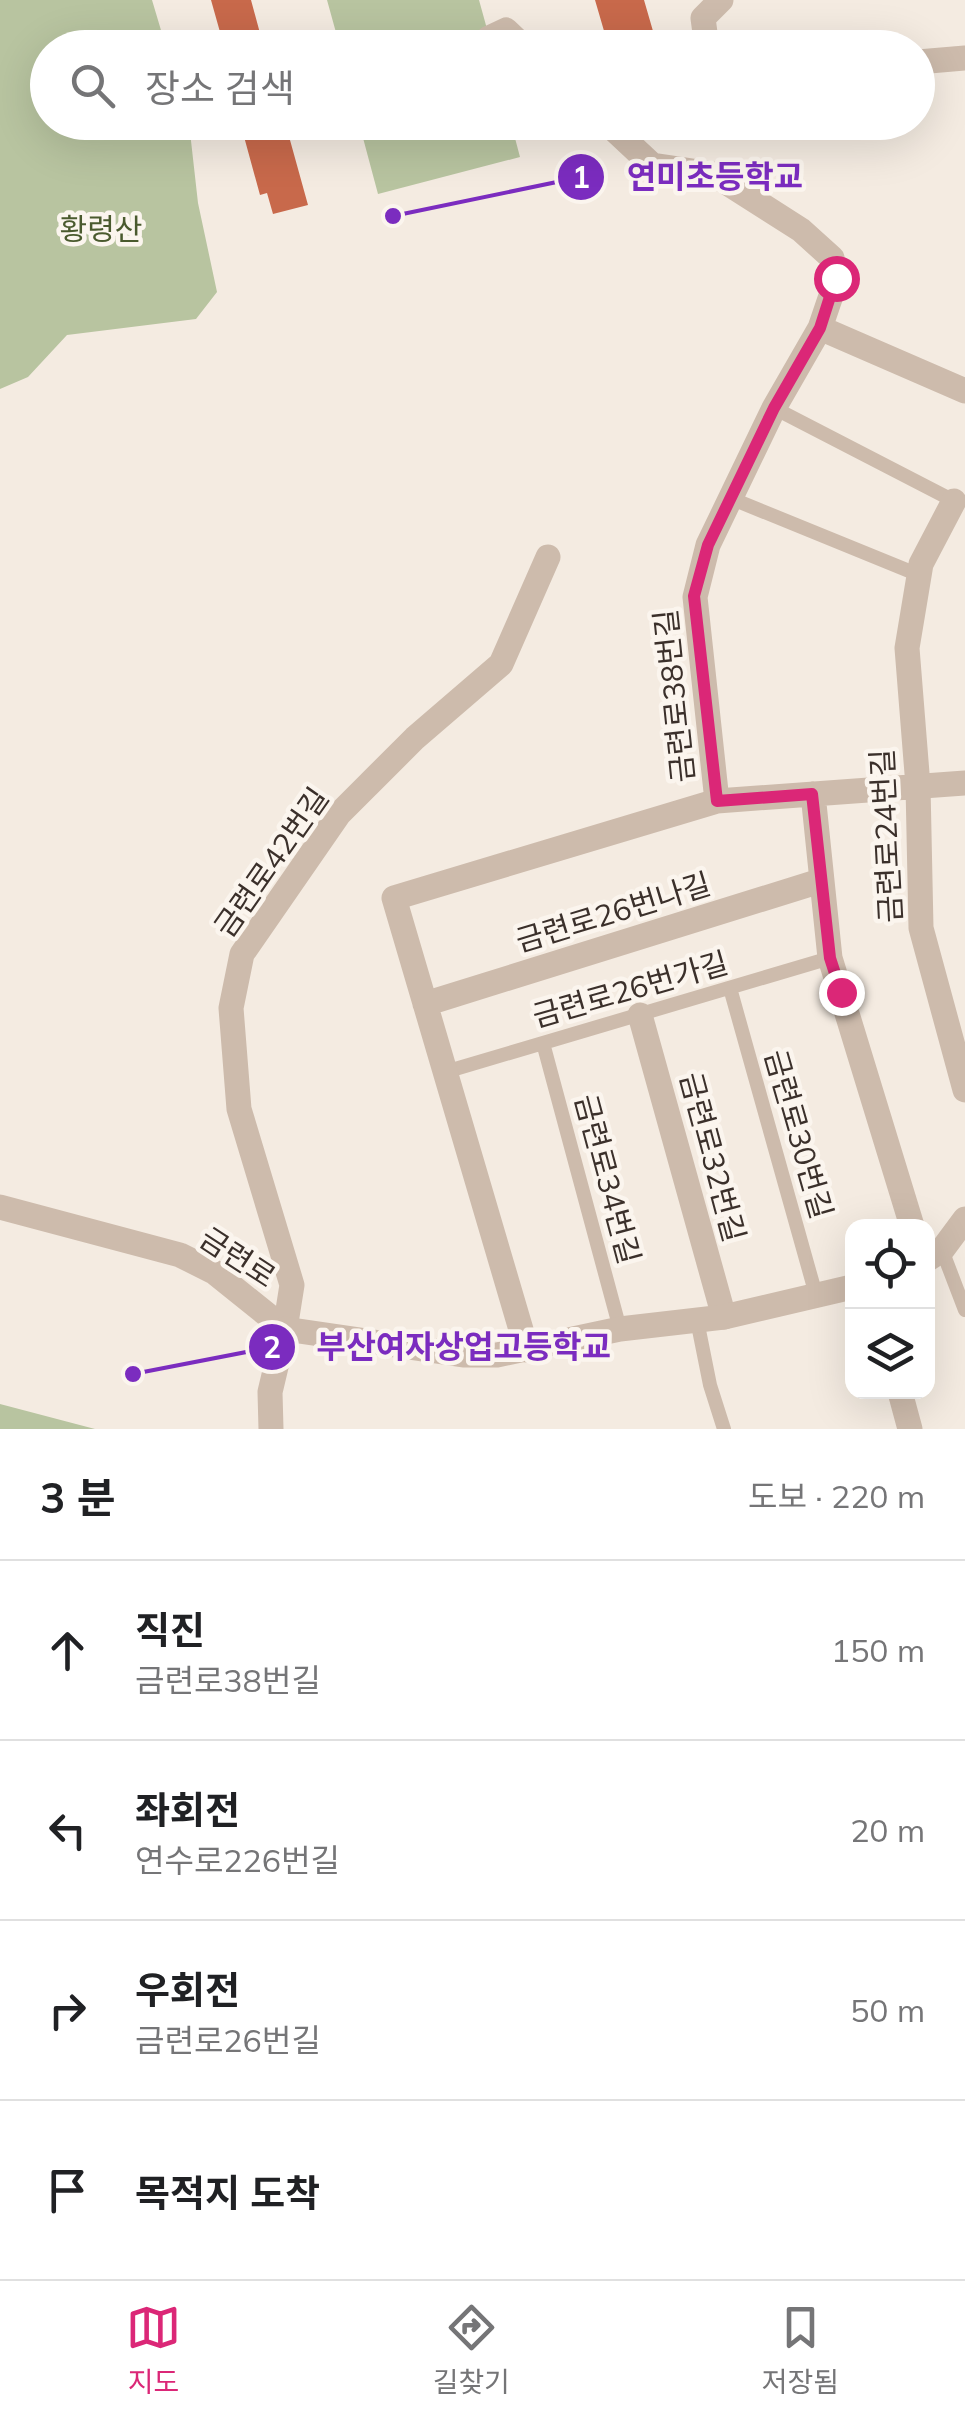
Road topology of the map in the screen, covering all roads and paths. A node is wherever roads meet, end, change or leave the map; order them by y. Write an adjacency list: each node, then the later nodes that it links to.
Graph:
1 (965, 58): 2 (street)
2 (935, 61)
3 (625, 140): 4 (street, 금련로38번길)
4 (820, 328): 5 (street); 6 (street, 금련로38번길)
5 (965, 391)
6 (774, 408): 7 (street, 금련로38번길); 8 (lane)
7 (730, 498): 10 (lane); 14 (street, 금련로38번길)
8 (960, 503): 10 (street, 금련로24번길)
9 (548, 557): 32 (street, 금련로42번길)
10 (919, 575): 12 (street, 금련로24번길)
11 (965, 783): 12 (street)
12 (918, 786): 13 (street); 22 (street, 금련로24번길)
13 (812, 794): 14 (street); 15 (street)
14 (717, 801): 18 (street, 금련로38번길)
15 (820, 882): 16 (street); 18 (street, 금련로26번나길)
16 (830, 958): 17 (lane, 금련로26번가길); 25 (street)
17 (730, 988): 19 (lane, 금련로26번가길); 28 (lane, 금련로30번길)
18 (425, 1004): 21 (street, 금련로38번길)
19 (640, 1015): 20 (lane, 금련로26번가길); 30 (street, 금련로32번길)
20 (543, 1043): 21 (lane, 금련로26번가길); 33 (lane, 금련로34번길)
21 (445, 1072): 34 (street, 금련로38번길)
22 (965, 1090)
23 (0, 1207): 32 (street, 금련로)
24 (965, 1218): 26 (street)
25 (910, 1219)
26 (935, 1255): 29 (lane)
27 (845, 1289): 28 (street, 금련로)
28 (816, 1295): 30 (street, 금련로)
29 (965, 1310)
30 (724, 1317): 31 (street, 금련로)
31 (697, 1320): 33 (street, 금련로); 37 (lane)
32 (285, 1329): 34 (street, 금련로); 36 (street, 금련로42번길)
33 (620, 1329): 34 (street, 금련로)
34 (527, 1350)
35 (902, 1399): 38 (street)
36 (271, 1429)
37 (724, 1429)
38 (910, 1429)

